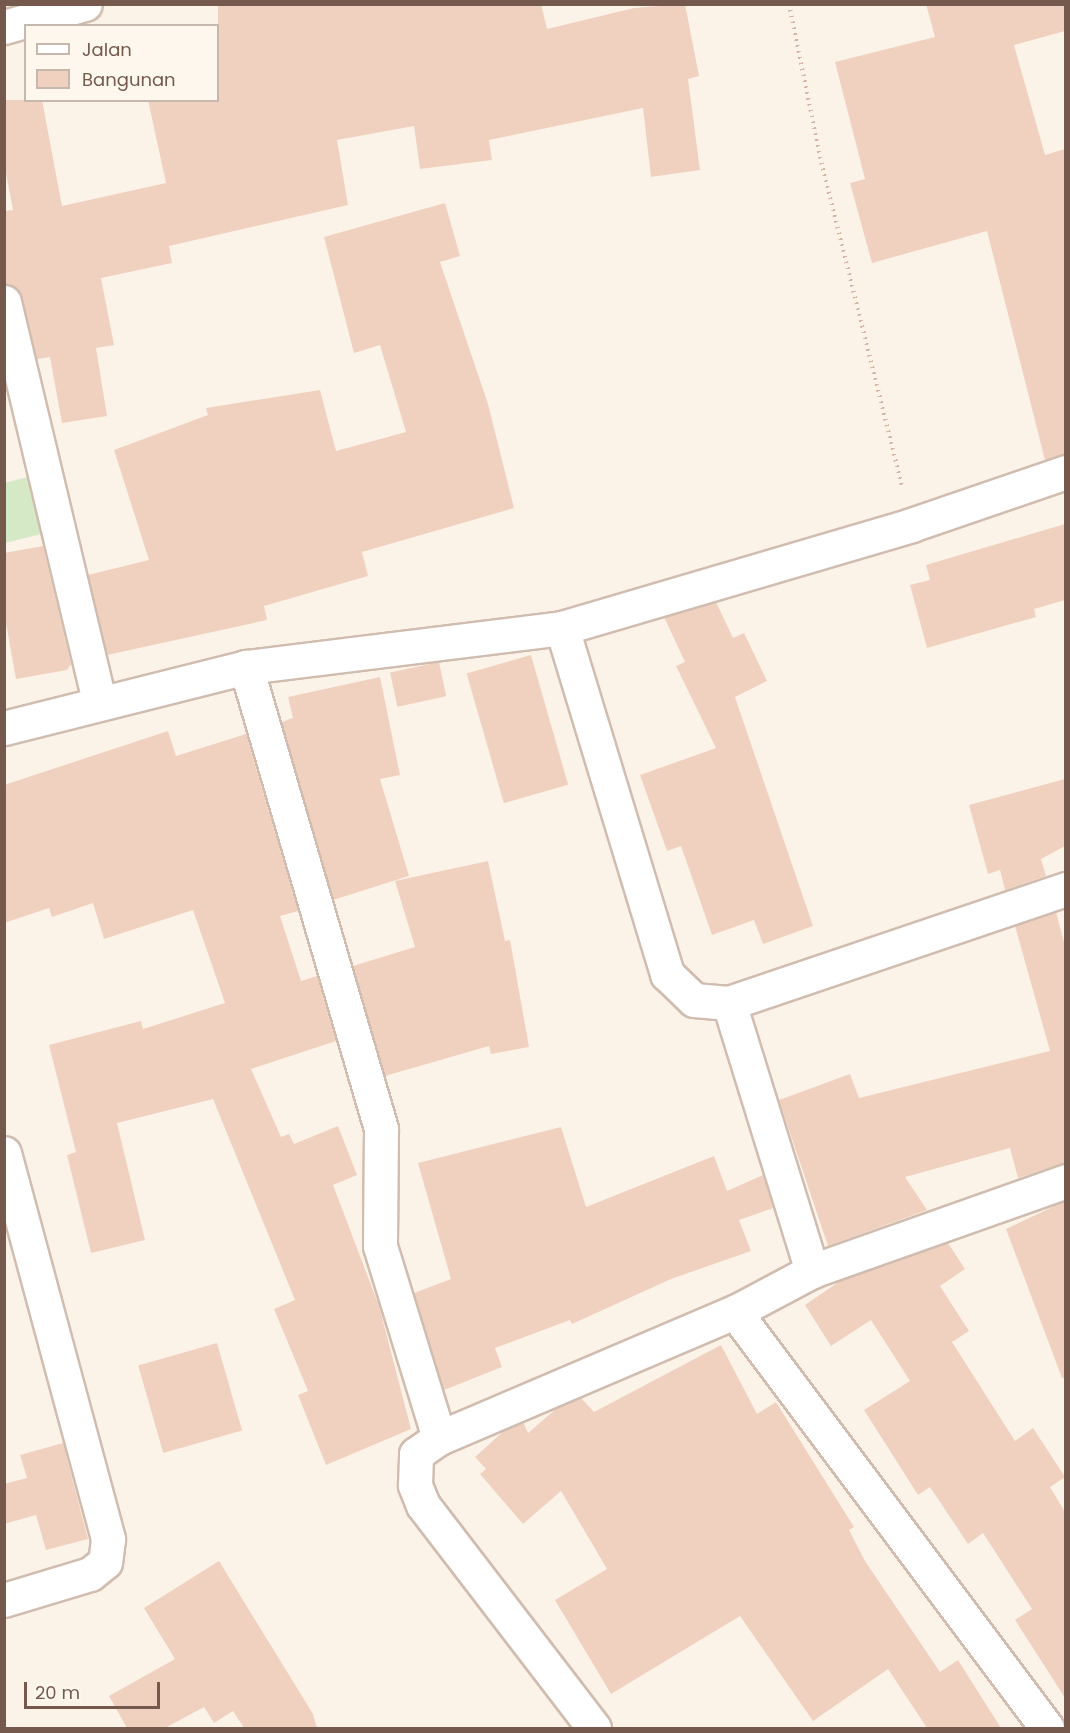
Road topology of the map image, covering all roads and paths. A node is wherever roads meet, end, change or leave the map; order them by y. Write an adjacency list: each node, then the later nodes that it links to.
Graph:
1 (85, 4): 3 (street)
2 (789, 4): 6 (path)
3 (4, 27)
4 (4, 302): 9 (street)
5 (1065, 472): 6 (street)
6 (911, 525): 7 (street)
7 (561, 628): 8 (street); 12 (street)
8 (246, 667): 9 (street); 17 (street)
9 (99, 701): 10 (street)
10 (4, 728)
11 (1065, 889): 12 (street)
12 (729, 1003): 15 (street)
13 (4, 1153): 18 (street)
14 (1065, 1181): 15 (street)
15 (812, 1271): 16 (street)
16 (735, 1312): 17 (street); 20 (street)
17 (439, 1438): 19 (street)
18 (4, 1600)
19 (594, 1728)
20 (1047, 1728)

